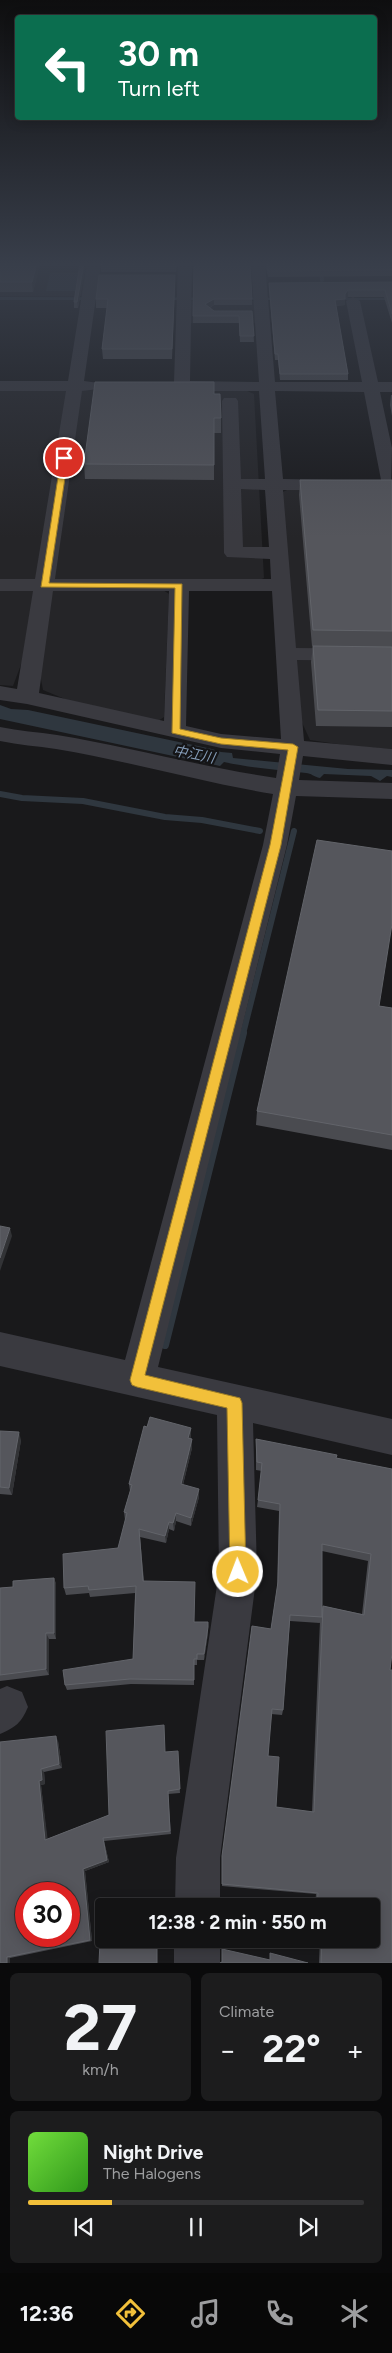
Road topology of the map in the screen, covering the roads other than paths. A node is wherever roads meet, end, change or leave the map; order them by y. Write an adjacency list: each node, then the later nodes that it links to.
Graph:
1 (80, 355): 6 (street)
2 (183, 355): 9 (street)
3 (264, 355): 10 (street)
4 (364, 355): 11 (street)
5 (0, 386): 6 (street)
6 (76, 386): 7 (street); 21 (street)
7 (113, 386)
8 (156, 386): 9 (street)
9 (182, 386): 10 (street)
10 (266, 387): 11 (street); 15 (street)
11 (371, 387): 12 (street); 18 (street)
12 (392, 387)
13 (230, 401): 14 (street)
14 (232, 484): 15 (street); 19 (street)
15 (274, 485): 16 (street); 19 (street)
16 (352, 485)
17 (371, 485): 18 (street)
18 (391, 485)
19 (279, 553): 23 (street)
20 (0, 585): 21 (street)
21 (44, 585): 22 (street); 27 (street)
22 (179, 585): 23 (street); 28 (street)
23 (281, 585): 24 (street)
24 (287, 654): 25 (street); 30 (street)
25 (392, 654)
26 (0, 693): 27 (street)
27 (27, 698): 28 (street)
28 (175, 731): 30 (street)
29 (0, 734): 32 (street)
30 (293, 748): 31 (street); 32 (street)
31 (392, 757)
32 (286, 785): 33 (street); 35 (street)
33 (392, 791)
34 (0, 1349): 35 (street)
35 (137, 1380): 36 (street)
36 (235, 1403): 37 (street); 38 (street)
37 (392, 1437)
38 (198, 1898)
39 (198, 1948): 40 (street)
40 (197, 1963)

